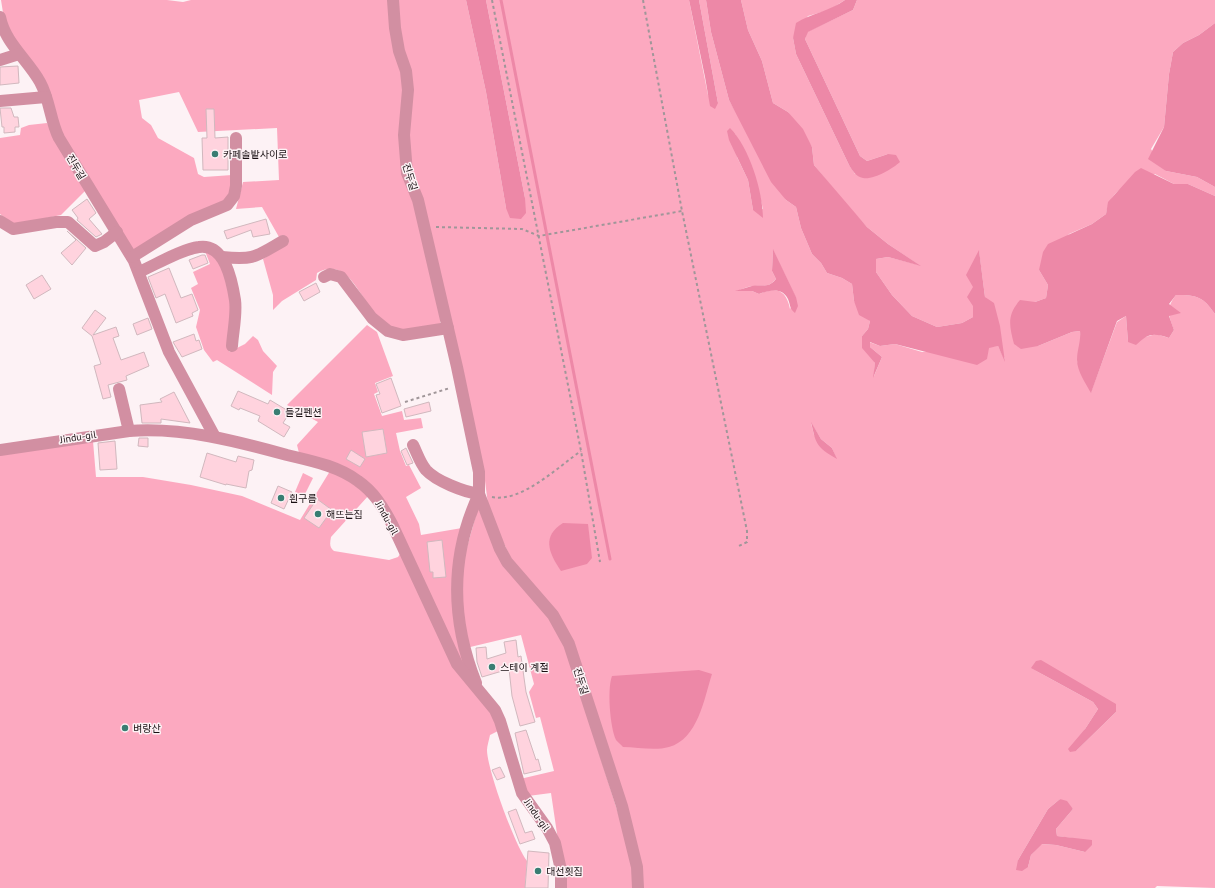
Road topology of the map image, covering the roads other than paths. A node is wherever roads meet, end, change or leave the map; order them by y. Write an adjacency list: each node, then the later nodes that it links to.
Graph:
1 (393, 0): 15 (street, 진두길)
2 (0, 17): 3 (street, 진두길)
3 (19, 54): 4 (street); 5 (street, 진두길)
4 (0, 60)
5 (46, 97): 6 (street); 9 (street, 진두길)
6 (0, 101)
7 (236, 138): 11 (street)
8 (0, 221): 9 (street)
9 (117, 232): 11 (street, 진두길)
10 (283, 241): 12 (street)
11 (132, 257): 13 (street, 진두길)
12 (222, 257): 13 (street); 16 (street)
13 (139, 272): 19 (street, 진두길)
14 (324, 276): 15 (street)
15 (448, 328): 22 (street, 진두길)
16 (232, 346)
17 (119, 389): 18 (street)
18 (129, 431): 19 (street, Jindu-gil); 21 (street, Jindu-gil)
19 (215, 436): 23 (street, Jindu-gil)
20 (413, 445): 22 (street)
21 (0, 450)
22 (479, 494): 23 (street, 진두길); 25 (street, 진두길)
23 (480, 692): 24 (street, Jindu-gil)
24 (561, 888)
25 (638, 888)

